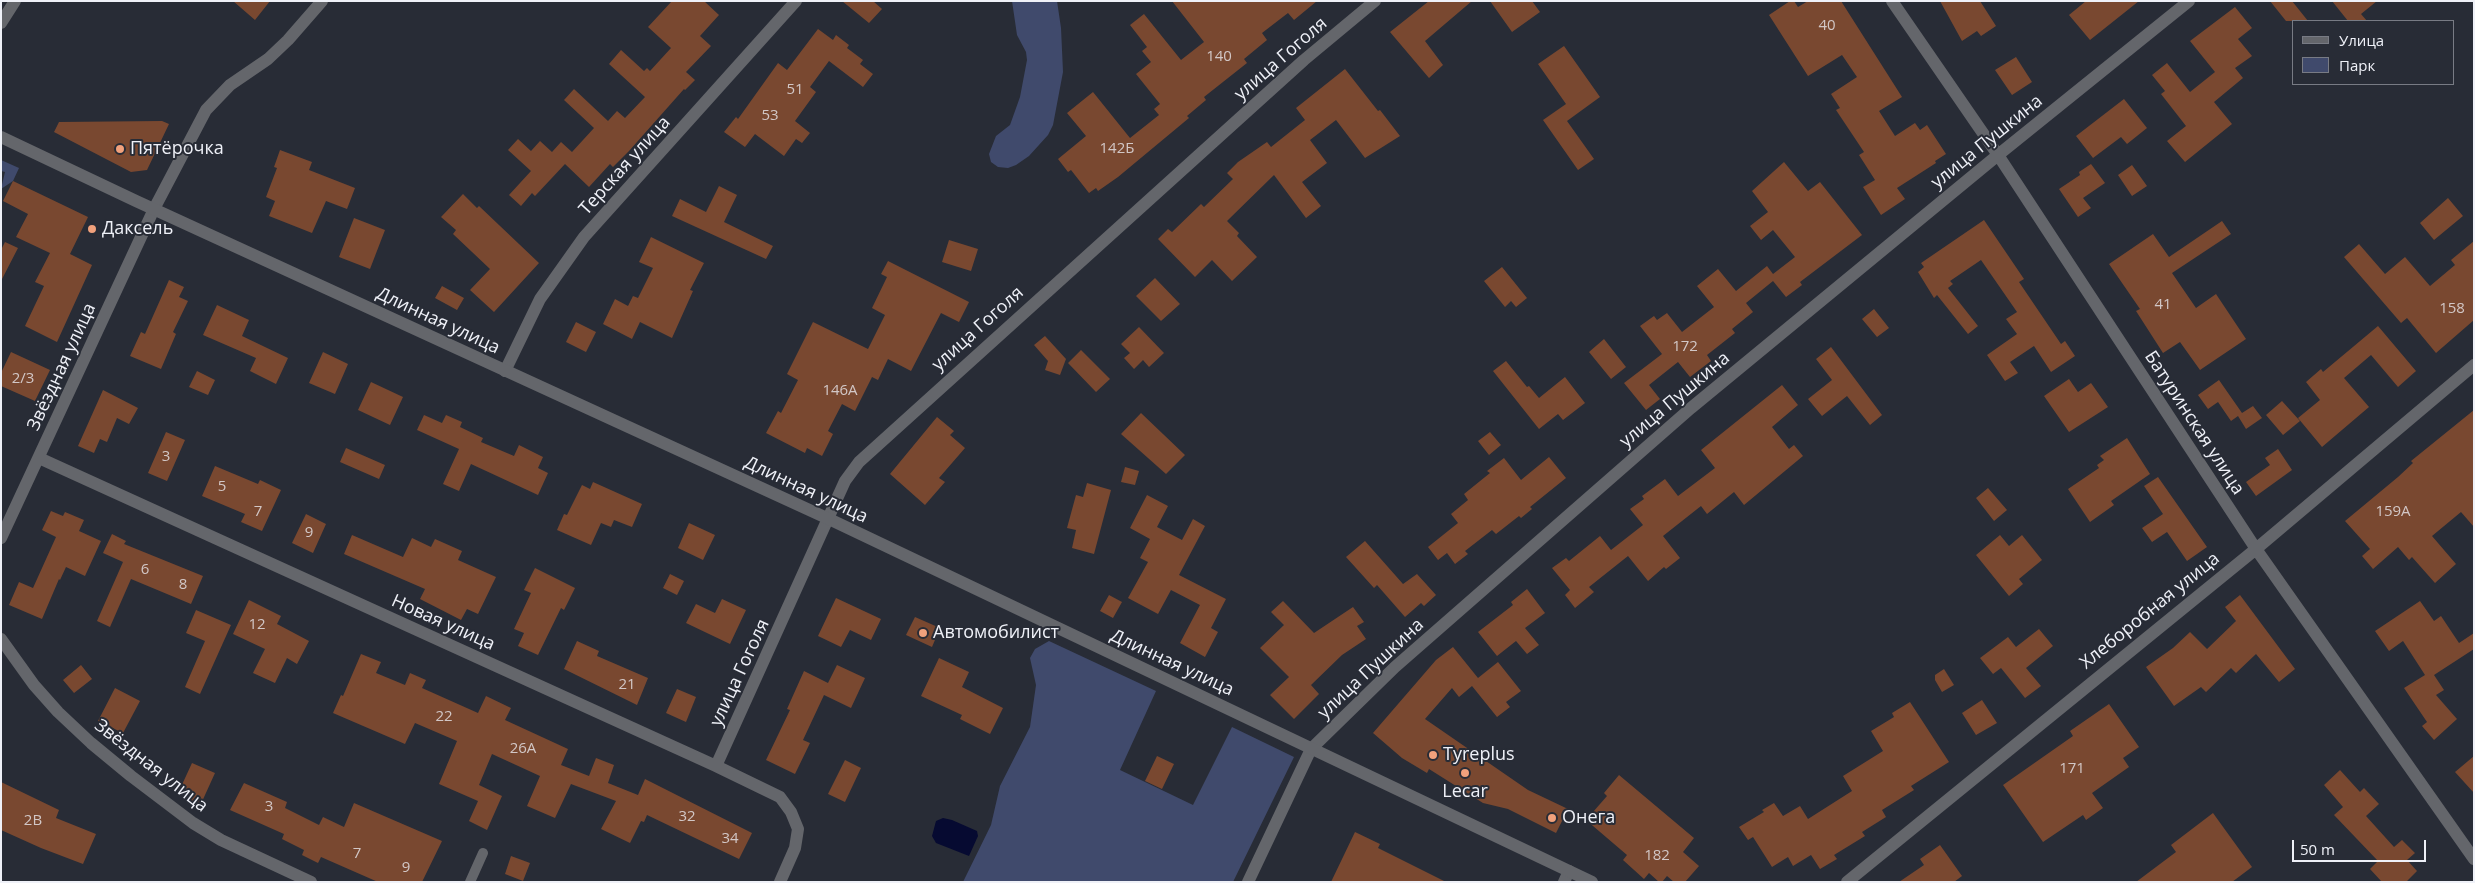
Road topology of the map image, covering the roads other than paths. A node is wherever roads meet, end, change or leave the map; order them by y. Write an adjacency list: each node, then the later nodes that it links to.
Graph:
1 (15, 1): 7 (street)
2 (322, 1): 10 (street, Звёздная улица)
3 (796, 1): 12 (street, Терская улица)
4 (1376, 1): 14 (street, улица Гоголя)
5 (1892, 1): 9 (street, Батуринская улица)
6 (2189, 1): 9 (street, улица Пушкина)
7 (1, 23)
8 (1, 137): 10 (street, Длинная улица)
9 (1998, 155): 16 (street, Батуринская улица); 18 (street, улица Пушкина)
10 (154, 210): 12 (street, Длинная улица); 13 (street, Звёздная улица)
11 (2474, 365): 16 (street, Хлеборобная улица)
12 (505, 371): 14 (street, Длинная улица)
13 (39, 458): 15 (street, Звёздная улица); 19 (street, Новая улица)
14 (830, 520): 18 (street, Длинная улица); 19 (street, улица Гоголя)
15 (1, 538)
16 (2256, 549): 21 (street, Батуринская улица); 28 (street, Хлеборобная улица)
17 (1, 639): 23 (street, Звёздная улица)
18 (1311, 749): 22 (street, Длинная улица); 26 (street, улица Пушкина)
19 (716, 766): 25 (street, Новая улица)
20 (482, 853): 24 (lane)
21 (2474, 859)
22 (1567, 877): 27 (street, Длинная улица)
23 (311, 882)
24 (470, 882)
25 (780, 882)
26 (1248, 882)
27 (1592, 882)
28 (1847, 882)

